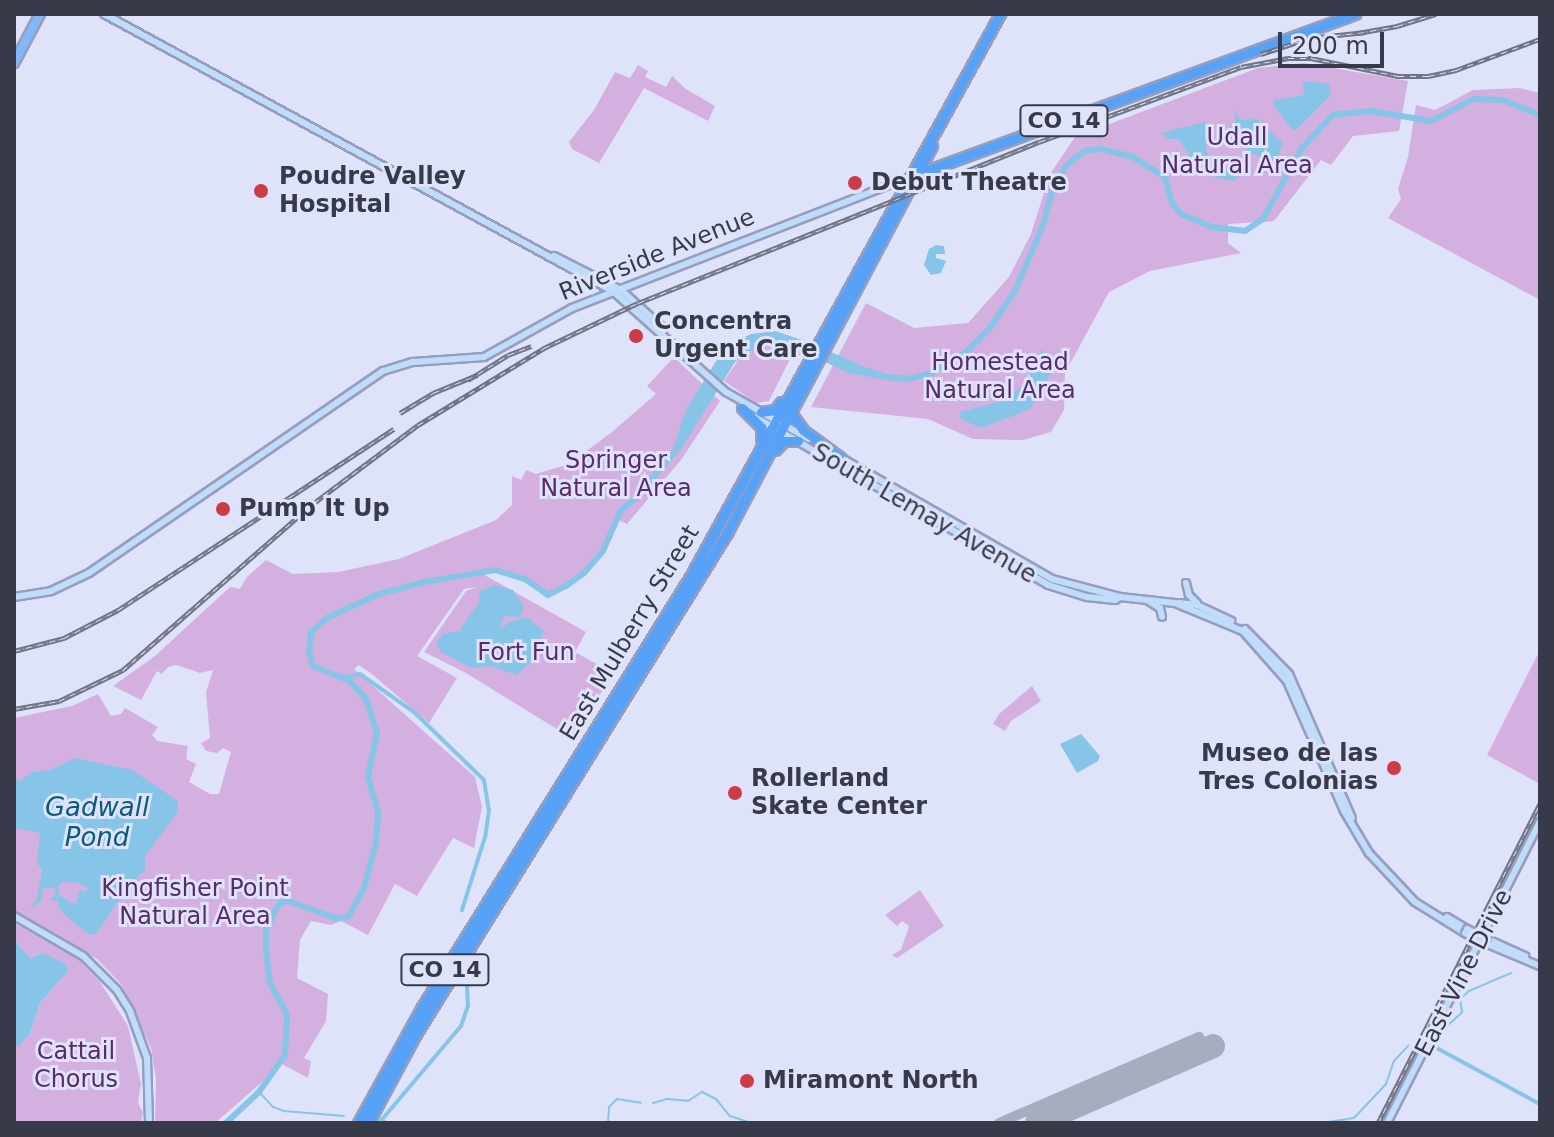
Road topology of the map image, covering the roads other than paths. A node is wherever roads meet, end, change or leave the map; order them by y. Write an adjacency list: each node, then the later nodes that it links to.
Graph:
1 (40, 14): 5 (main road)
2 (104, 14): 9 (main road, South Lemay Avenue)
3 (1000, 14): 6 (highway, East Mulberry Street)
4 (1355, 14): 6 (highway, Riverside Avenue / CO 14)
5 (14, 63)
6 (913, 176): 7 (main road, Riverside Avenue); 8 (highway, East Mulberry Street / CO 14); 13 (highway, East Mulberry Street / CO 14)
7 (888, 185): 8 (highway); 11 (main road, Riverside Avenue)
8 (898, 196): 13 (highway, East Mulberry Street / CO 14)
9 (554, 256): 10 (main road, South Lemay Avenue); 11 (main road, South Lemay Avenue)
10 (597, 282): 11 (main road, South Lemay Avenue); 12 (main road)
11 (618, 291): 12 (main road, Riverside Avenue); 17 (main road, South Lemay Avenue)
12 (595, 298): 25 (main road, Riverside Avenue)
13 (840, 311): 14 (highway, East Mulberry Street / CO 14)
14 (808, 371): 15 (highway, East Mulberry Street / CO 14); 16 (highway, East Mulberry Street / CO 14)
15 (797, 381): 18 (highway); 19 (highway, East Mulberry Street / CO 14)
16 (794, 404): 19 (highway, East Mulberry Street / CO 14); 21 (highway)
17 (741, 405): 18 (main road, South Lemay Avenue); 19 (main road, South Lemay Avenue); 22 (highway)
18 (761, 412): 19 (main road, South Lemay Avenue)
19 (778, 426): 20 (main road, South Lemay Avenue); 21 (main road, South Lemay Avenue); 22 (highway, East Mulberry Street / CO 14)
20 (798, 441): 22 (highway); 26 (main road, South Lemay Avenue)
21 (841, 458): 26 (main road, South Lemay Avenue)
22 (751, 473): 23 (highway, East Mulberry Street / CO 14); 30 (highway, East Mulberry Street / CO 14)
23 (715, 533): 30 (highway); 33 (highway, East Mulberry Street / CO 14)
24 (1186, 583): 29 (main road)
25 (14, 597)
26 (1120, 597): 27 (main road, South Lemay Avenue)
27 (1147, 600): 28 (main road, South Lemay Avenue); 31 (main road)
28 (1175, 603): 29 (main road); 36 (main road)
29 (1207, 609): 36 (main road)
30 (681, 611): 34 (highway, East Mulberry Street / CO 14)
31 (1162, 617)
32 (1540, 822): 42 (main road, East Vine Drive)
33 (529, 834): 34 (highway); 38 (highway, East Mulberry Street / CO 14)
34 (509, 886): 38 (highway); 41 (highway, East Mulberry Street / CO 14)
35 (14, 916): 39 (main road)
36 (1466, 931): 37 (main road, bridge)
37 (1540, 964)
38 (438, 982): 40 (highway, East Mulberry Street / CO 14)
39 (149, 1123)
40 (358, 1123)
41 (368, 1123)
42 (1387, 1123)

